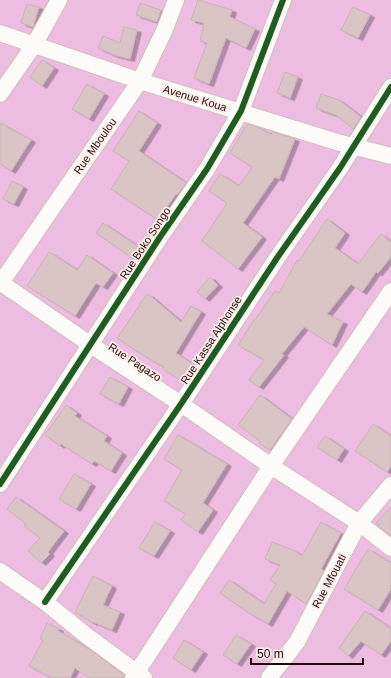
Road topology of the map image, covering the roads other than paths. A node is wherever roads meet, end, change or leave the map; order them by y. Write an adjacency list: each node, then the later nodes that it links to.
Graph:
1 (59, 0): 5 (street)
2 (176, 0): 6 (street, Rue Mboulou)
3 (283, 0): 9 (street, Rue Boko Songo)
4 (0, 33): 5 (street, Avenue Koua)
5 (34, 45): 6 (street, Avenue Koua); 8 (street)
6 (140, 81): 9 (street, Avenue Koua); 12 (street, Rue Mboulou)
7 (391, 87): 10 (street, Rue Kassa Alphonse)
8 (0, 94)
9 (241, 112): 10 (street, Avenue Koua); 14 (street, Rue Boko Songo)
10 (355, 146): 11 (street, Avenue Koua); 15 (street, Rue Kassa Alphonse)
11 (391, 156)
12 (0, 283): 14 (street, Rue Pagazo)
13 (391, 291): 16 (street)
14 (91, 345): 15 (street, Rue Pagazo); 17 (street, Rue Boko Songo)
15 (181, 404): 16 (street, Rue Pagazo); 22 (street, Rue Kassa Alphonse)
16 (271, 466): 19 (street, Rue Pagazo); 23 (street)
17 (0, 484)
18 (391, 485): 19 (street, Rue Mfouati)
19 (359, 523): 20 (street, Rue Pagazo); 24 (street, Rue Mfouati)
20 (391, 548)
21 (0, 572): 22 (street)
22 (45, 602): 23 (street)
23 (138, 676)
24 (269, 678)

